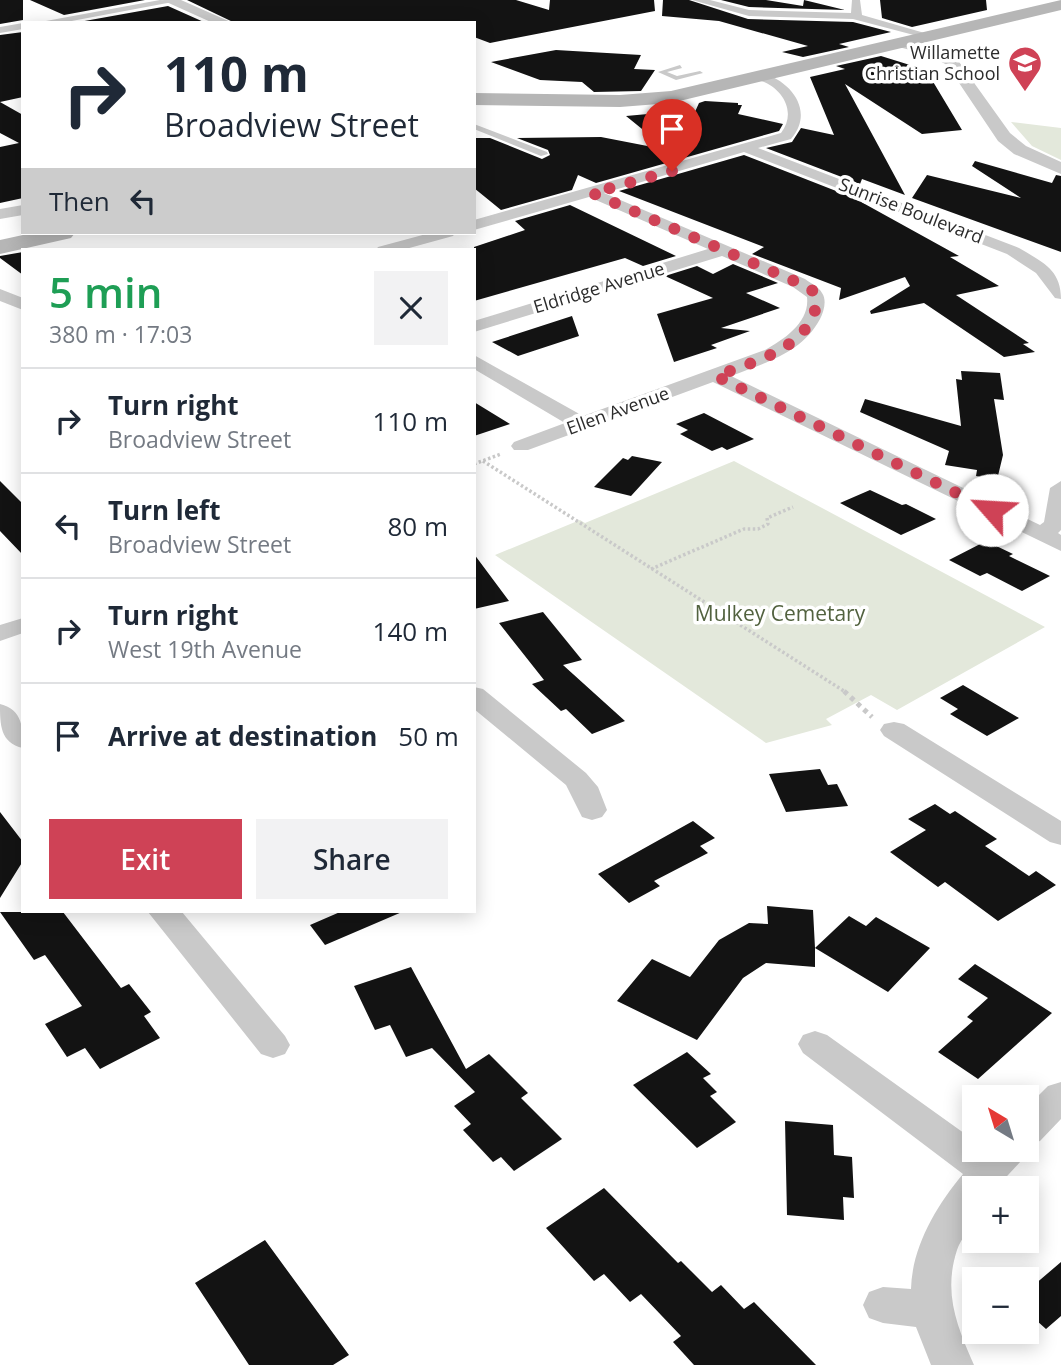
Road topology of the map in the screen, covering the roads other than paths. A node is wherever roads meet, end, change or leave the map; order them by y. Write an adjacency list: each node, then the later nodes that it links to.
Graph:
1 (697, 0): 5 (street)
2 (856, 0): 5 (street)
3 (171, 1): 6 (street); 7 (street)
4 (1061, 5): 10 (main road)
5 (853, 16): 10 (street)
6 (52, 21)
7 (221, 21)
8 (21, 26): 9 (street)
9 (0, 30)
10 (929, 36): 11 (main road)
11 (901, 43): 14 (main road); 19 (street)
12 (680, 67): 13 (lane)
13 (700, 73)
14 (762, 77): 15 (main road); 17 (street)
15 (476, 99)
16 (476, 127): 18 (lane)
17 (748, 149): 20 (street); 29 (street, Sunrise Boulevard)
18 (544, 154)
19 (1061, 169)
20 (592, 193): 23 (street); 28 (street)
21 (21, 210): 22 (street)
22 (0, 214)
23 (476, 224)
24 (54, 235): 26 (main road)
25 (440, 235): 27 (street)
26 (0, 247)
27 (391, 248)
28 (723, 250): 32 (street, Eldridge Avenue); 34 (street, Ellen Avenue)
29 (1061, 294)
30 (0, 295): 31 (street)
31 (21, 304)
32 (476, 326)
33 (476, 362): 35 (street)
34 (716, 376): 35 (street, Ellen Avenue); 38 (street)
35 (582, 424): 36 (street, Ellen Avenue)
36 (521, 446)
37 (1061, 488): 38 (street)
38 (1052, 539)
39 (21, 626): 40 (street)
40 (0, 633)
41 (476, 697): 45 (street)
42 (0, 712): 44 (street)
43 (894, 730): 46 (street)
44 (21, 738)
45 (592, 810)
46 (1061, 835)
47 (165, 913): 49 (street)
48 (815, 1044): 52 (street)
49 (273, 1045)
50 (1061, 1096): 51 (street)
51 (1040, 1117)
52 (962, 1138)
53 (995, 1162): 55 (street)
54 (883, 1305): 55 (street)
55 (930, 1310): 56 (street)
56 (953, 1365)

